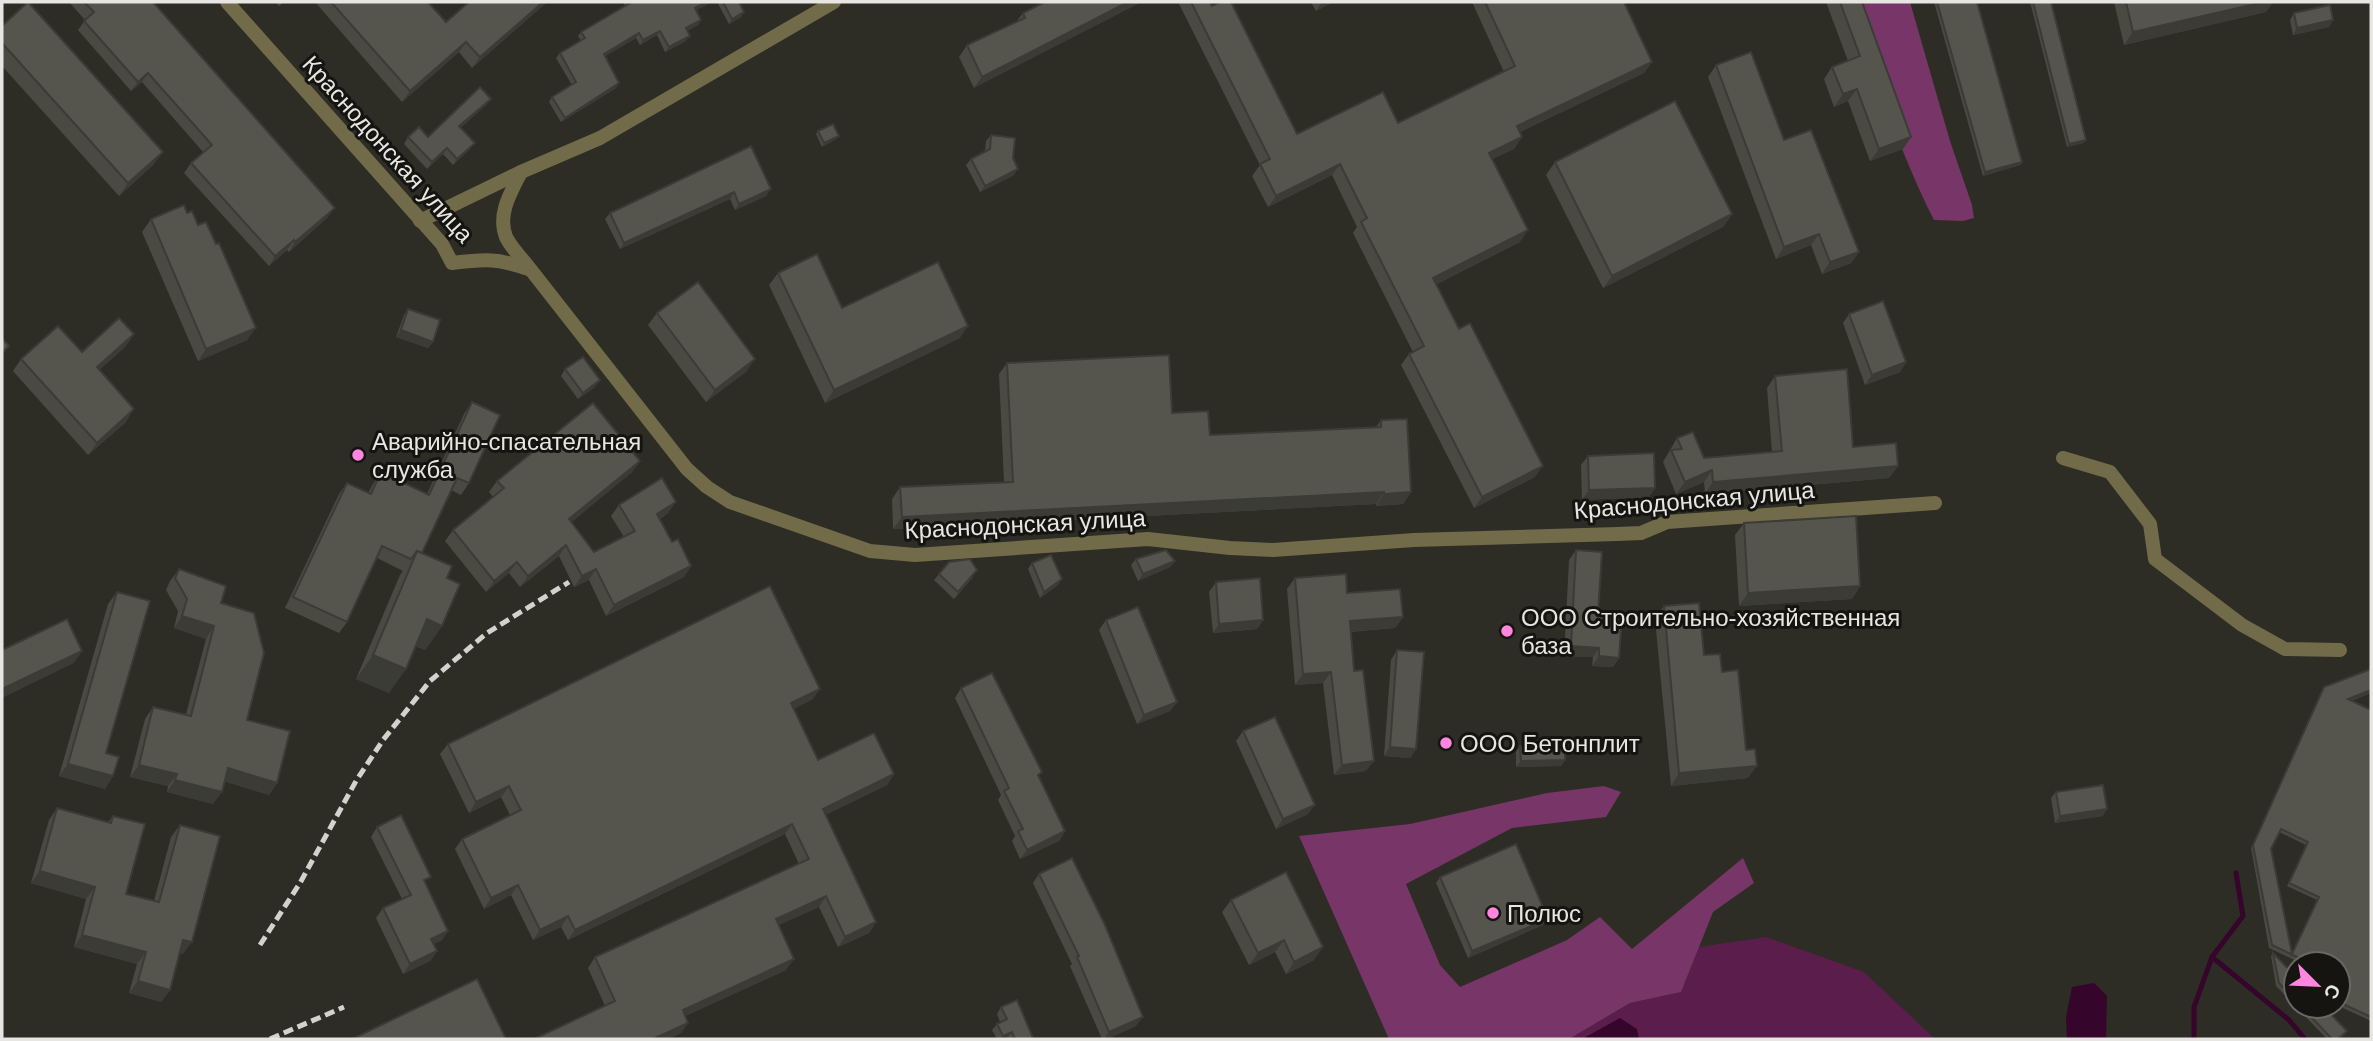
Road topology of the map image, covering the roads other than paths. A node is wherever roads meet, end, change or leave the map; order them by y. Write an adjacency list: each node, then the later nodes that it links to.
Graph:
1 (226, 2): 4 (street, Краснодонская улица)
2 (834, 2): 3 (street)
3 (521, 172): 4 (street); 5 (street)
4 (420, 221): 5 (street, Краснодонская улица)
5 (531, 270): 7 (street, Краснодонская улица)
6 (2063, 458): 8 (street)
7 (1935, 503)
8 (2340, 650)

